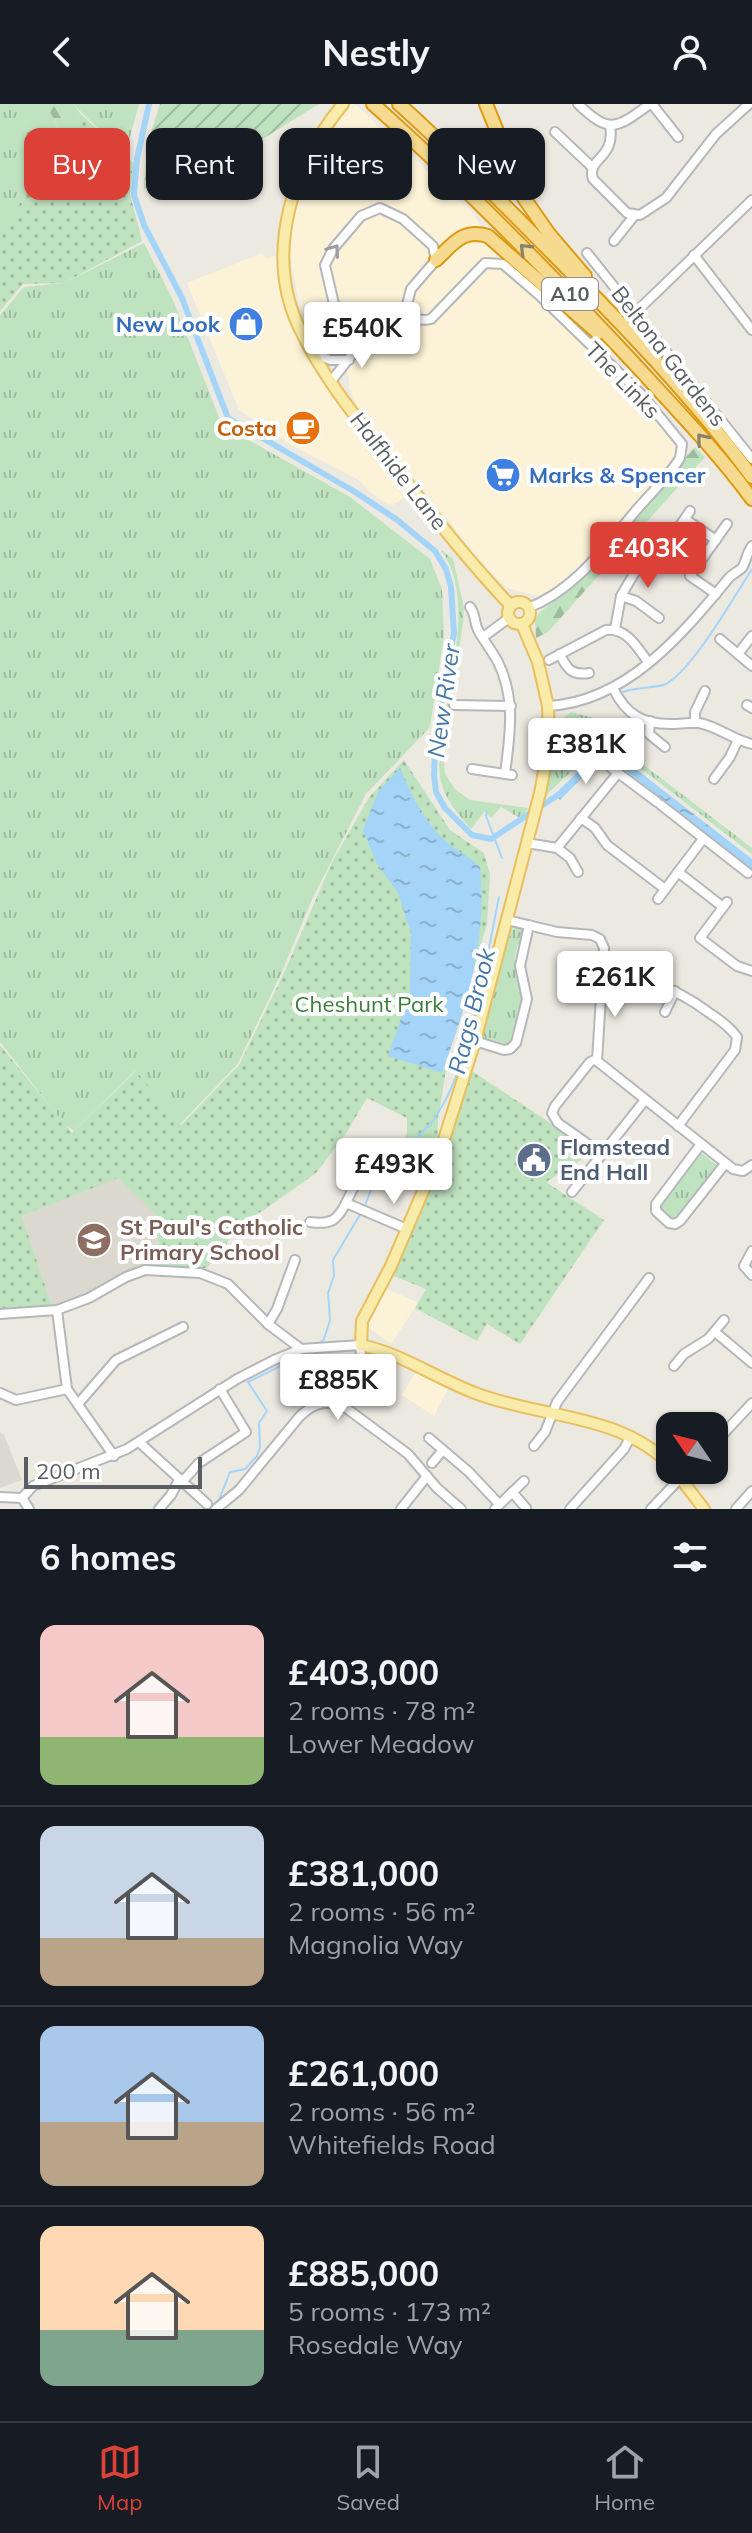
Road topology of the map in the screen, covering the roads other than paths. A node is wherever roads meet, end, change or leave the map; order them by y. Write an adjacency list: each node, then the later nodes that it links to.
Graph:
1 (343, 104): 24 (main road, Halfhide Lane)
2 (373, 104): 23 (highway, A10, one-way to 2)
3 (399, 104): 18 (highway, A10)
4 (486, 104): 18 (highway)
5 (578, 104): 8 (street)
6 (651, 104): 8 (street); 10 (street)
7 (749, 104): 13 (street)
8 (610, 126): 11 (street)
9 (555, 132): 11 (street)
10 (678, 137)
11 (592, 167): 13 (street)
12 (752, 200): 16 (street)
13 (634, 216): 14 (street)
14 (614, 241)
15 (587, 253): 19 (street, Beltona Gardens)
16 (694, 255): 19 (street); 21 (street)
17 (436, 260): 20 (street); 22 (street, one-way to 17); 23 (highway)
18 (606, 307): 28 (highway, A10)
19 (635, 313): 27 (street, Beltona Gardens)
20 (404, 316): 22 (street, The Links); 40 (street, The Links)
21 (752, 330)
22 (369, 337): 25 (street, The Links)
23 (620, 348): 29 (highway, A10, one-way to 23)
24 (313, 352): 25 (street); 26 (main road, Halfhide Lane)
25 (349, 360): 26 (street, The Links)
26 (331, 381): 38 (main road, Halfhide Lane)
27 (752, 459)
28 (752, 477)
29 (752, 499)
30 (727, 524): 31 (street)
31 (716, 540): 33 (street); 36 (street)
32 (752, 546): 34 (street)
33 (664, 549)
34 (747, 570): 36 (street)
35 (635, 572): 37 (street)
36 (716, 594): 51 (street)
37 (621, 596): 42 (street); 44 (street)
38 (511, 606): 40 (main road); 41 (main road)
39 (470, 607): 46 (street)
40 (528, 608): 43 (main road)
41 (509, 618): 43 (main road); 46 (street)
42 (659, 618)
43 (522, 624): 58 (main road)
44 (615, 629): 48 (street); 51 (street)
45 (752, 636): 49 (street)
46 (483, 637): 57 (street)
47 (720, 639): 49 (street)
48 (560, 654): 50 (street); 53 (street)
49 (738, 654): 52 (street)
50 (549, 660)
51 (648, 662): 54 (street)
52 (752, 666)
53 (589, 673)
54 (613, 688): 58 (street); 59 (street)
55 (705, 691): 60 (street)
56 (454, 705): 57 (street)
57 (511, 706): 65 (street)
58 (548, 706): 70 (main road)
59 (650, 721): 60 (street); 63 (street)
60 (695, 723): 61 (street)
61 (738, 740): 62 (street); 67 (street)
62 (752, 744)
63 (665, 747)
64 (609, 766): 66 (street)
65 (472, 769)
66 (618, 773): 68 (street); 69 (street)
67 (714, 779)
68 (581, 818): 71 (street); 75 (street)
69 (703, 839): 73 (street); 74 (street)
70 (527, 843): 71 (street); 77 (main road)
71 (557, 848): 72 (street)
72 (578, 872)
73 (678, 872): 75 (street); 79 (street)
74 (748, 873)
75 (665, 889): 76 (street)
76 (658, 899)
77 (507, 920): 78 (street); 83 (main road)
78 (529, 925): 80 (street); 83 (street)
79 (752, 971)
80 (602, 977): 81 (street); 84 (street)
81 (675, 991): 82 (street); 86 (street)
82 (665, 1012)
83 (475, 1041): 95 (main road)
84 (596, 1059): 85 (street); 89 (street)
85 (645, 1100): 86 (street); 89 (street)
86 (678, 1126): 87 (street)
87 (701, 1144): 90 (street); 90 (street)
88 (371, 1148): 93 (street)
89 (602, 1154): 92 (street)
90 (725, 1164): 91 (street)
91 (752, 1165)
92 (572, 1192)
93 (346, 1203): 94 (street); 95 (street)
94 (310, 1222)
95 (407, 1229): 106 (main road)
96 (752, 1251): 98 (street)
97 (295, 1260): 103 (street)
98 (752, 1275)
99 (649, 1278): 116 (street)
100 (57, 1310): 101 (street); 103 (street); 111 (street)
101 (0, 1314)
102 (724, 1320): 105 (street)
103 (268, 1324): 107 (street)
104 (183, 1327): 115 (street)
105 (715, 1332): 108 (street); 109 (street)
106 (361, 1345): 107 (street); 110 (street); 116 (main road)
107 (304, 1349): 112 (street)
108 (752, 1363)
109 (674, 1366)
110 (360, 1368)
111 (67, 1389): 113 (street); 115 (street)
112 (220, 1389): 120 (street); 127 (street)
113 (0, 1393)
114 (752, 1403): 117 (street)
115 (78, 1404): 124 (street)
116 (551, 1414): 118 (main road); 121 (street)
117 (728, 1429)
118 (631, 1436): 123 (main road); 138 (street)
119 (429, 1438): 122 (street)
120 (139, 1442): 124 (street); 127 (street)
121 (534, 1446)
122 (443, 1450): 125 (street); 137 (street)
123 (656, 1453)
124 (114, 1456): 134 (street)
125 (432, 1463)
126 (427, 1476): 136 (street); 142 (street); 143 (street)
127 (180, 1481): 135 (street); 141 (street)
128 (524, 1481): 132 (street)
129 (671, 1484): 144 (street)
130 (686, 1484): 145 (main road)
131 (752, 1491): 146 (street)
132 (512, 1492): 137 (street); 139 (street)
133 (0, 1497): 134 (street)
134 (22, 1498): 140 (street)
135 (207, 1504)
136 (219, 1507)
137 (497, 1507)
138 (576, 1507)
139 (526, 1508)
140 (29, 1509)
141 (159, 1509)
142 (401, 1509)
143 (461, 1509)
144 (651, 1509)
145 (704, 1509)
146 (736, 1509)

